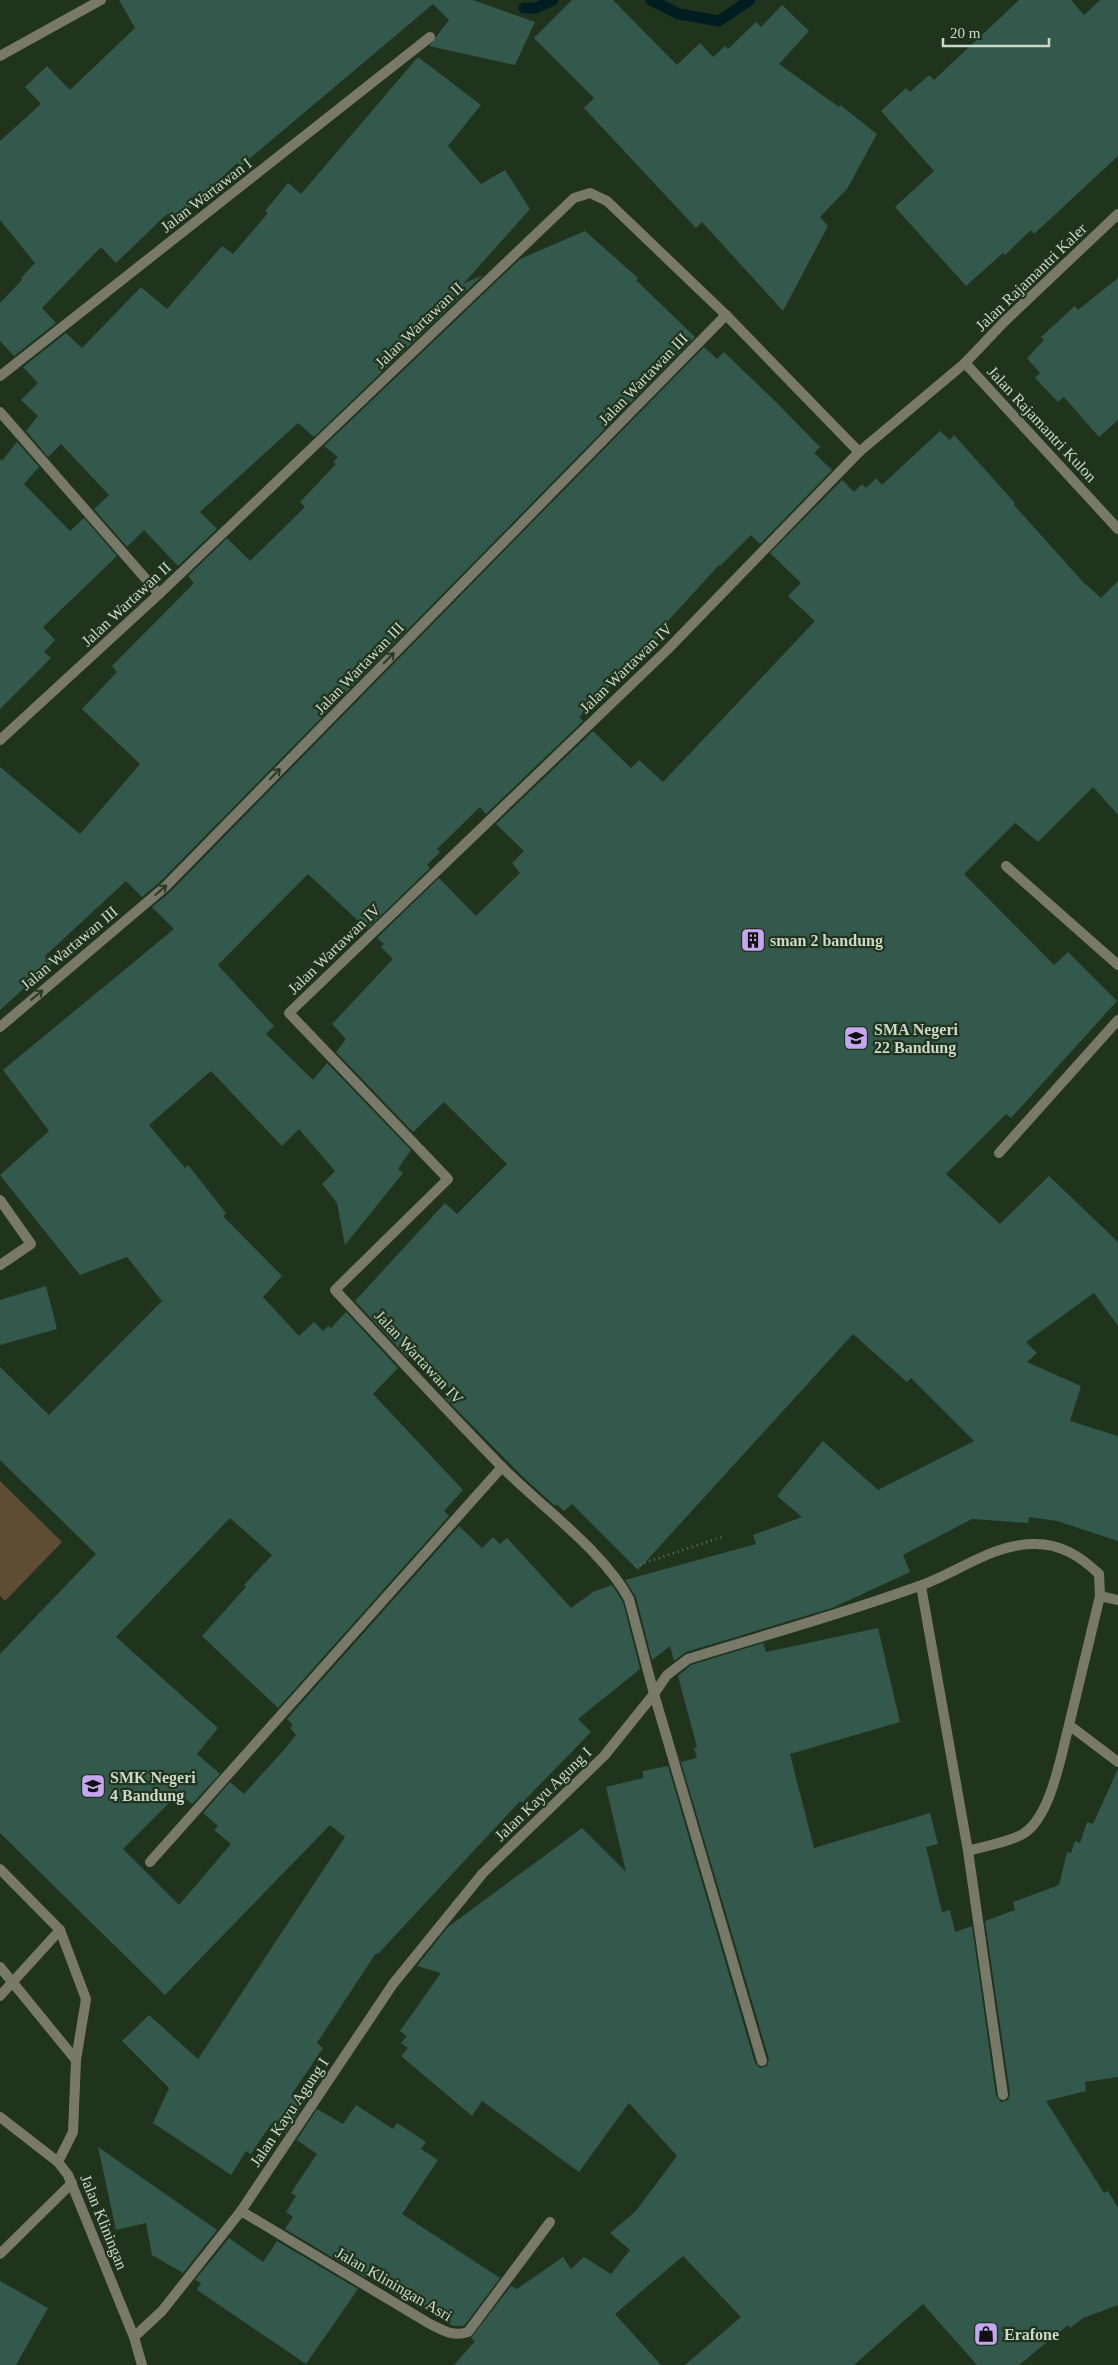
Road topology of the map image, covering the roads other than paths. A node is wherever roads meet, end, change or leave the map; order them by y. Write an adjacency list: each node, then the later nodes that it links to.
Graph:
1 (101, 0): 3 (street)
2 (430, 37): 7 (street, Jalan Wartawan I)
3 (0, 56)
4 (1118, 214): 6 (street, Jalan Rajamantri Kaler)
5 (726, 315): 9 (street, Jalan Wartawan II); 11 (street, Jalan Wartawan II); 16 (street, Jalan Wartawan III, one-way to 5)
6 (965, 362): 9 (street, Jalan Wartawan IV); 10 (street, Jalan Rajamantri Kulon)
7 (0, 376)
8 (0, 412): 11 (street)
9 (859, 452): 20 (street, Jalan Wartawan IV)
10 (1118, 529)
11 (159, 594): 12 (street, Jalan Wartawan II)
12 (0, 740)
13 (1006, 866): 14 (street)
14 (1118, 965)
15 (1118, 1020): 17 (street)
16 (0, 1027)
17 (999, 1153)
18 (0, 1200): 19 (street)
19 (0, 1265)
20 (502, 1467): 24 (street, Jalan Wartawan IV); 28 (street)
21 (921, 1586): 22 (street, Jalan Kayu Agung I); 24 (street, Jalan Kayu Agung I); 27 (street)
22 (1100, 1596): 23 (street); 25 (street)
23 (1118, 1600)
24 (654, 1694): 35 (street, Jalan Wartawan IV); 40 (street, Jalan Kayu Agung I)
25 (1070, 1725): 26 (street); 27 (street)
26 (1118, 1762)
27 (968, 1851): 36 (street)
28 (150, 1862)
29 (0, 1869): 30 (street)
30 (60, 1930): 32 (street); 34 (street)
31 (0, 1967): 32 (street)
32 (13, 1981): 33 (street); 34 (street)
33 (0, 1996)
34 (76, 2060): 38 (street)
35 (762, 2061)
36 (1004, 2094)
37 (0, 2117): 38 (street, Jalan Kliningan)
38 (58, 2162): 39 (street, Jalan Kliningan)
39 (72, 2183): 42 (street); 43 (street, Jalan Kliningan)
40 (241, 2211): 41 (street, Jalan Kliningan Asri); 43 (street, Jalan Kayu Agung I)
41 (550, 2222)
42 (0, 2254)
43 (134, 2337): 44 (street, Jalan Kliningan)
44 (142, 2365)

